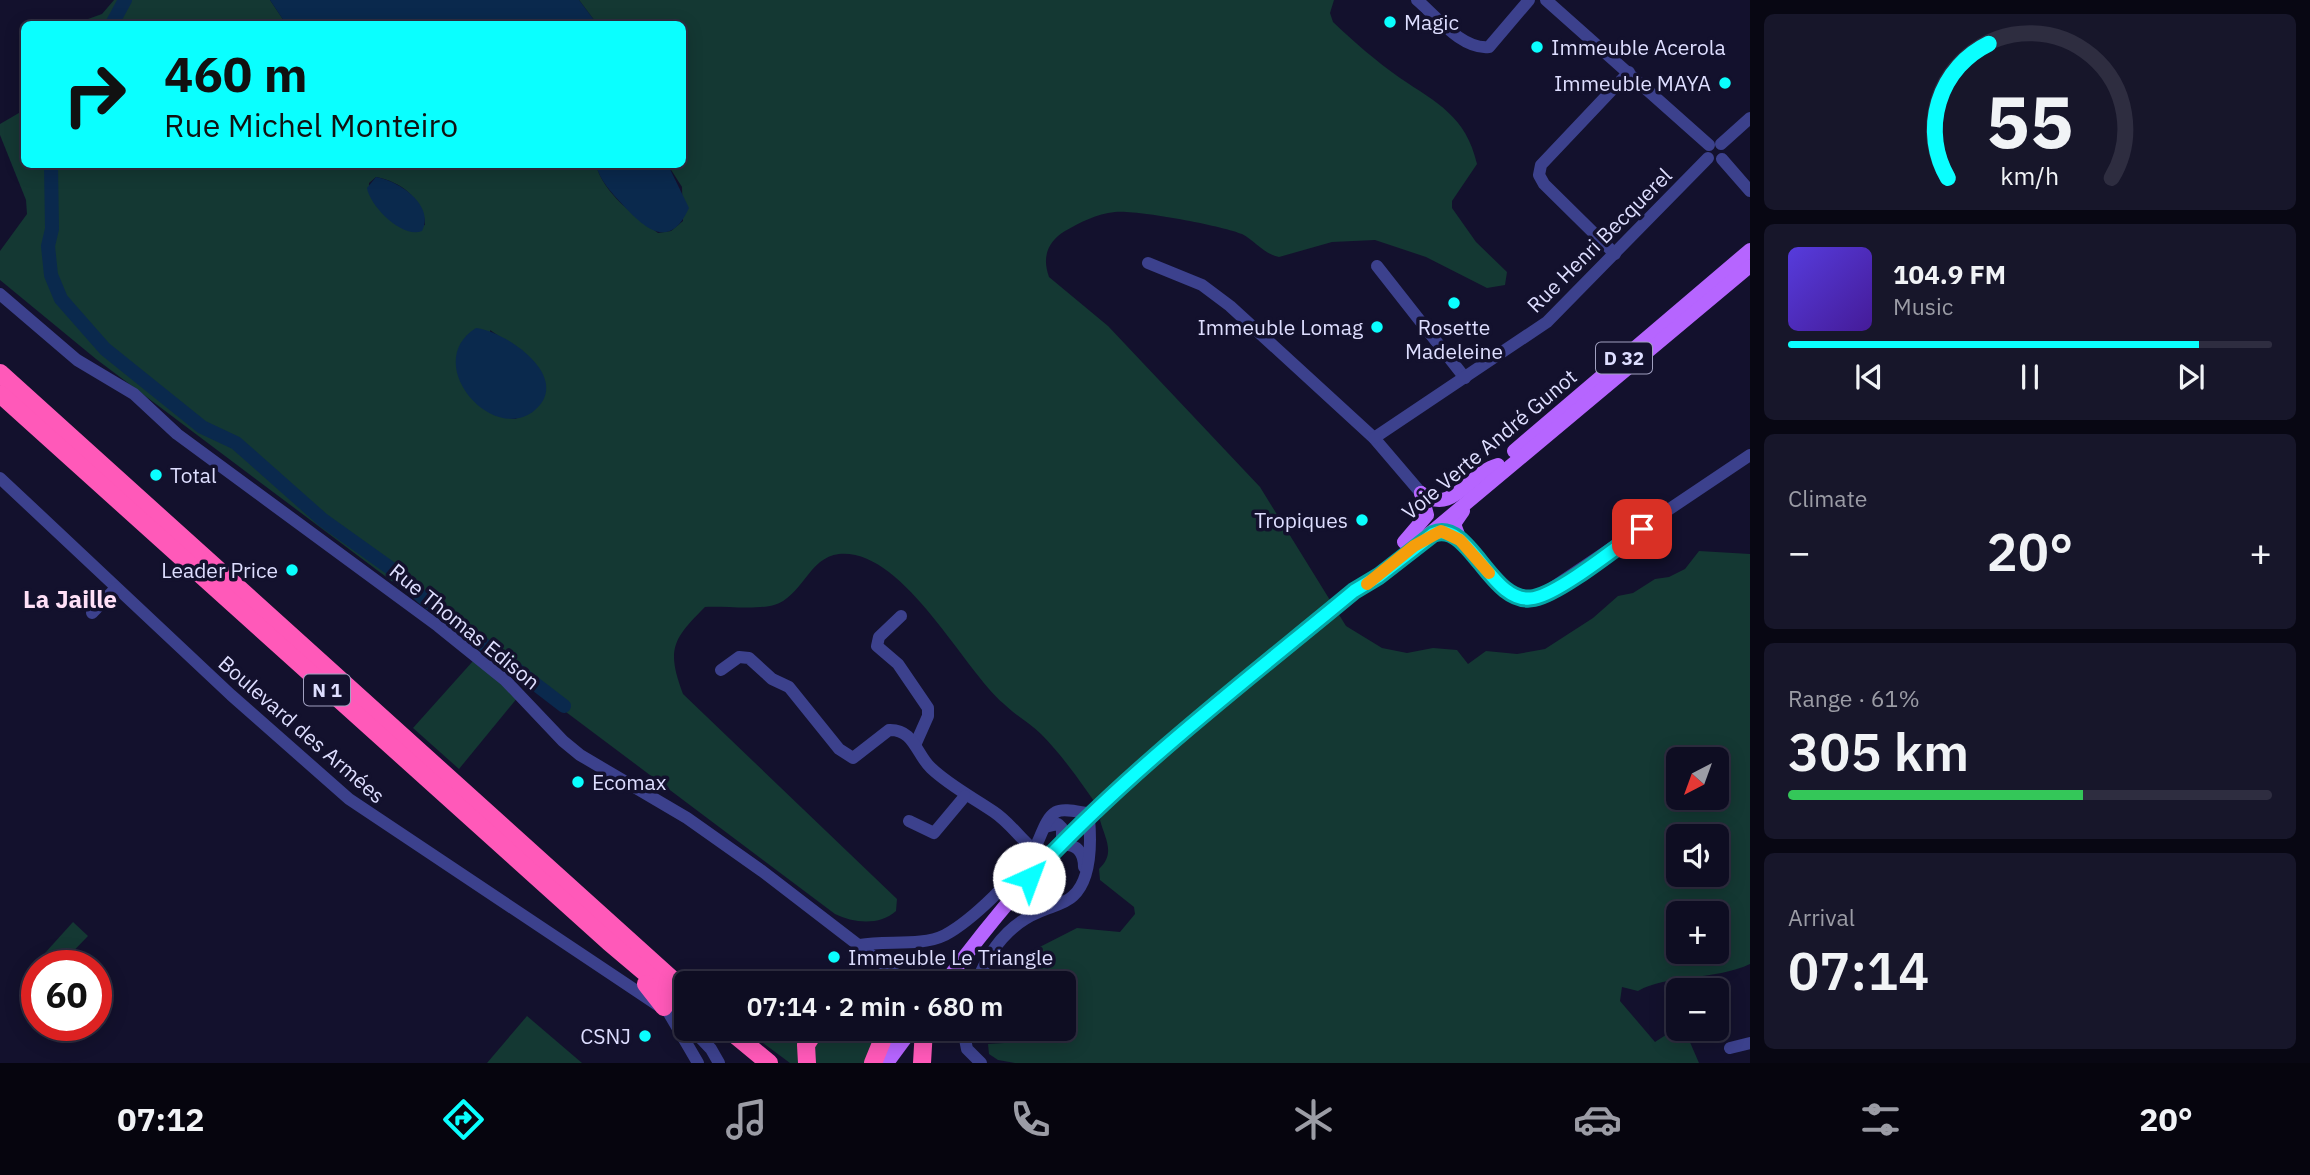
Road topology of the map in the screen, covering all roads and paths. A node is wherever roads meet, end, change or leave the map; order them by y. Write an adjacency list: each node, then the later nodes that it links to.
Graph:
1 (1417, 0): 2 (street)
2 (1529, 0)
3 (1546, 0): 4 (street)
4 (1629, 72): 6 (street); 9 (street)
5 (1750, 118): 6 (street, Rue Henri Becquerel)
6 (1715, 151): 7 (street); 9 (street, Rue Henri Becquerel)
7 (1750, 191)
8 (1750, 250): 20 (main road, Voie Verte André Gunot / D 32)
9 (1615, 254): 15 (street, Rue Henri Becquerel)
10 (1148, 262): 18 (street)
11 (1750, 265): 20 (main road, Voie Verte André Gunot / D 32)
12 (1377, 266): 15 (street)
13 (0, 294): 45 (street, Rue Thomas Edison)
14 (0, 371): 17 (highway, N 1)
15 (1465, 378): 18 (street, Rue Henri Becquerel)
16 (0, 394): 17 (highway, N 1)
17 (51, 429): 22 (highway); 24 (highway); 29 (highway, N 1); 31 (highway, N 1)
18 (1374, 439): 23 (street)
19 (1750, 455): 26 (street)
20 (1500, 469): 23 (main road); 26 (main road); 27 (main road, Voie Verte André Gunot / D 32)
21 (0, 478): 30 (street, Boulevard des Armées)
22 (132, 478)
23 (1421, 493): 27 (main road)
24 (120, 516)
25 (185, 522): 31 (highway)
26 (1460, 540): 27 (main road)
27 (1409, 544): 37 (main road, Voie Verte André Gunot / D 32)
28 (157, 550): 29 (highway)
29 (214, 586): 43 (highway, N 1)
30 (116, 588): 32 (street); 52 (street, Boulevard des Armées)
31 (262, 611): 43 (highway, N 1)
32 (92, 612)
33 (901, 616): 35 (street)
34 (720, 670): 35 (street)
35 (916, 743): 36 (street)
36 (965, 796): 38 (street); 41 (street)
37 (1088, 816): 39 (street); 40 (main road, Voie Verte André Gunot / D 32); 42 (street)
38 (909, 821)
39 (1045, 827): 40 (street); 41 (street)
40 (1062, 841): 41 (main road, Voie Verte André Gunot / D 32); 42 (street)
41 (1041, 855): 44 (street); 48 (main road, Voie Verte André Gunot / D 32)
42 (1083, 877): 49 (street)
43 (614, 937): 50 (highway); 51 (highway, N 1); 53 (highway, N 1); 54 (highway)
44 (900, 941): 45 (street); 47 (street)
45 (860, 945): 46 (street, Rue Thomas Edison)
46 (893, 971)
47 (895, 971)
48 (949, 971)
49 (982, 971)
50 (674, 976)
51 (674, 983)
52 (644, 995): 54 (street, Boulevard des Armées); 57 (street, Boulevard des Armées)
53 (674, 995)
54 (664, 1007): 55 (street, Boulevard des Armées); 56 (street)
55 (674, 1015)
56 (674, 1019)
57 (674, 1024)
58 (691, 1041): 71 (street)
59 (692, 1041): 72 (street)
60 (694, 1041): 73 (street)
61 (726, 1041): 74 (highway)
62 (742, 1041): 75 (highway)
63 (808, 1041): 76 (highway)
64 (882, 1041): 77 (highway)
65 (890, 1041): 77 (main road)
66 (903, 1041): 78 (main road)
67 (923, 1041): 79 (highway)
68 (1750, 1043): 69 (street)
69 (1730, 1048)
70 (965, 1058): 80 (street)
71 (698, 1063)
72 (711, 1063)
73 (719, 1063)
74 (752, 1063)
75 (769, 1063)
76 (807, 1063)
77 (874, 1063)
78 (887, 1063)
79 (922, 1063)
80 (981, 1063)

